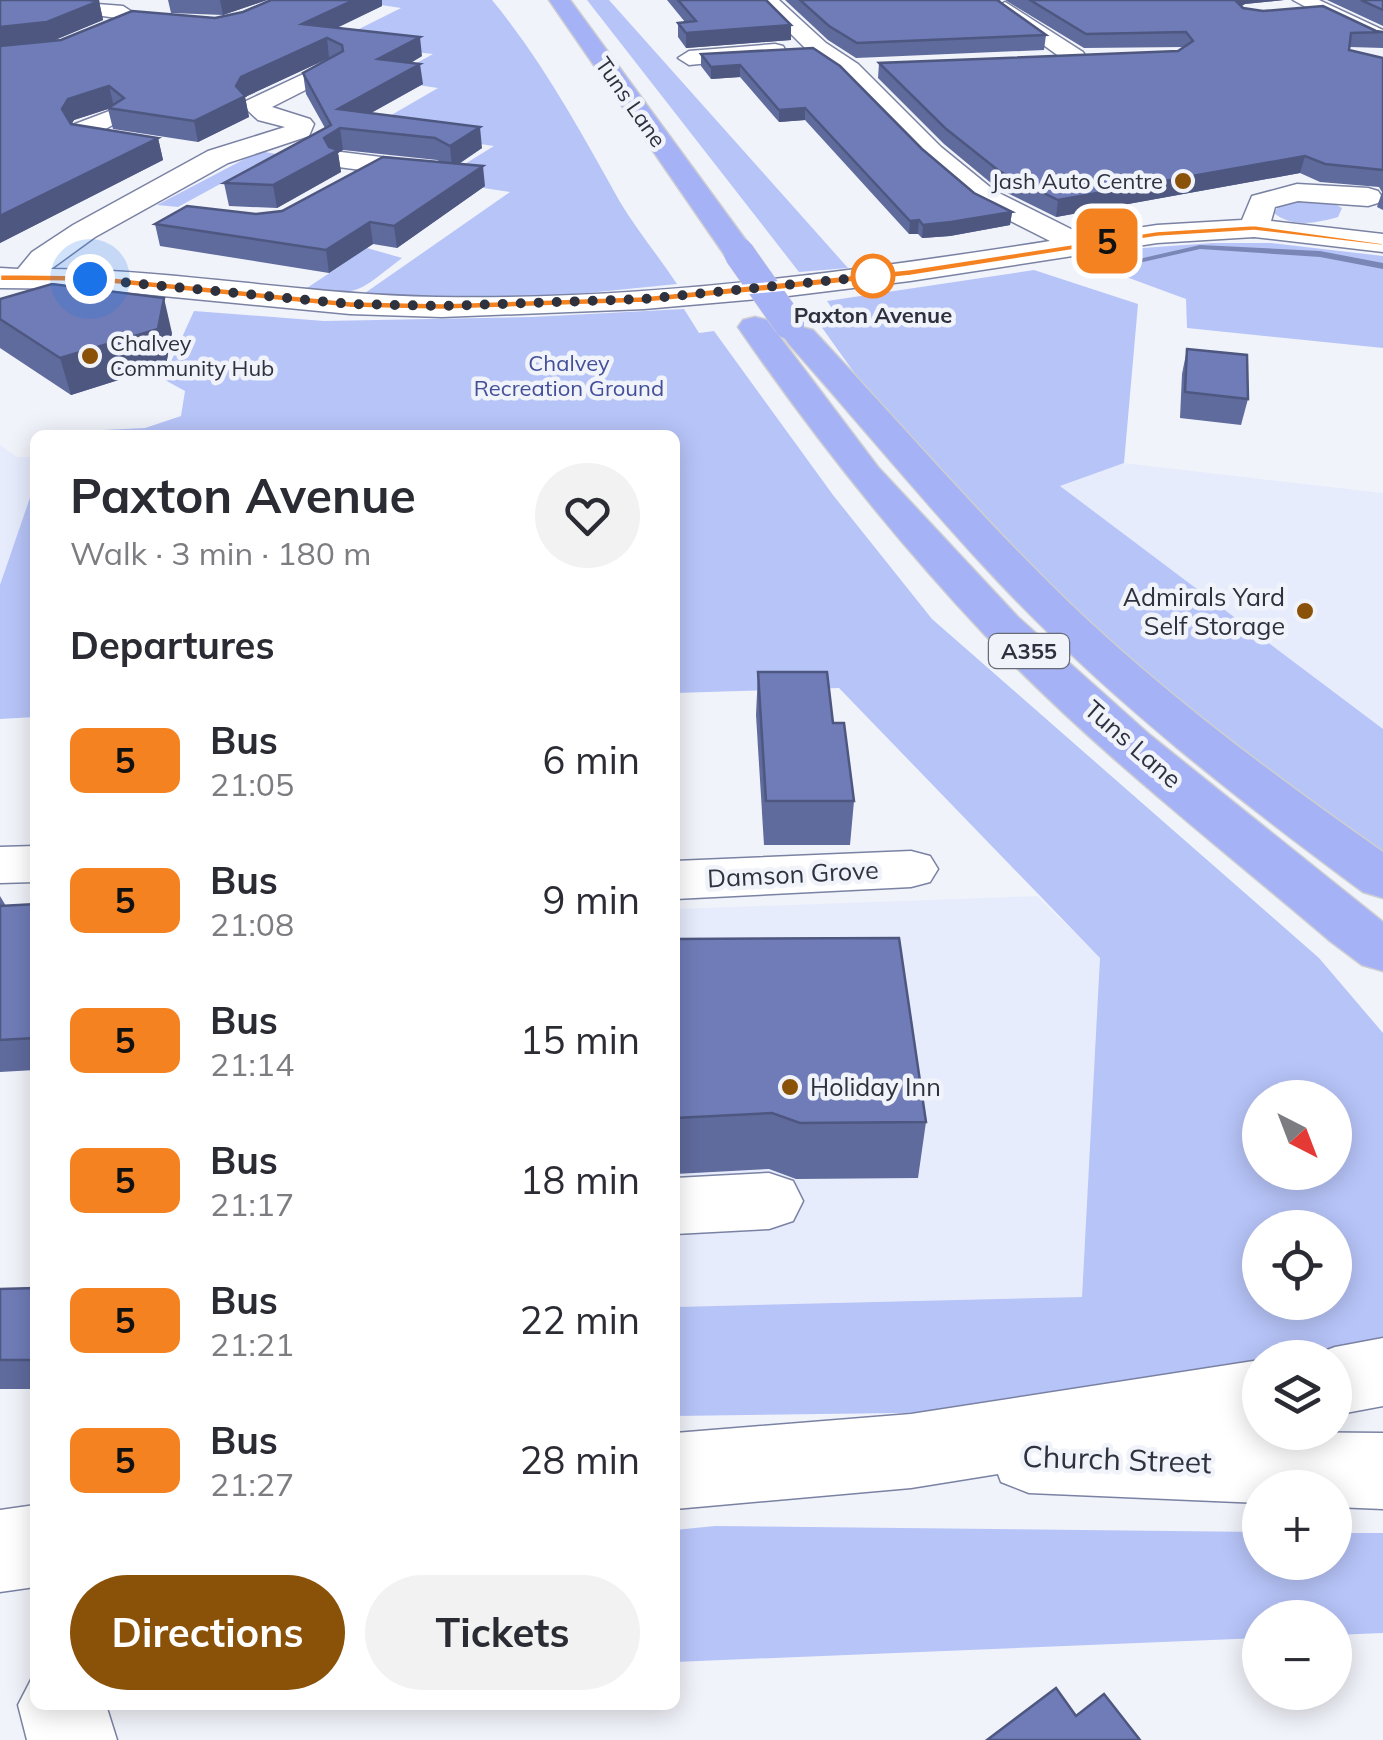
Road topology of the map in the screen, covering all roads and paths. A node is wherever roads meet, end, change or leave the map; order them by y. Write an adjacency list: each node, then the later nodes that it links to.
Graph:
1 (767, 0): 10 (street)
2 (53, 3): 7 (street)
3 (1310, 4): 6 (street); 9 (street)
4 (1005, 8): 12 (street)
5 (553, 11): 38 (main road, Tuns Lane / A355)
6 (1282, 11)
7 (132, 18): 8 (street); 11 (street)
8 (156, 20)
9 (1379, 37)
10 (818, 48): 15 (street); 20 (street)
11 (34, 56): 13 (street); 22 (street)
12 (1075, 56): 14 (street); 16 (street)
13 (0, 57)
14 (1106, 57)
15 (689, 58)
16 (1036, 58)
17 (296, 64): 19 (street)
18 (887, 67): 20 (street)
19 (331, 68): 21 (street); 24 (street)
20 (850, 70): 34 (street)
21 (360, 71)
22 (18, 80)
23 (112, 118): 24 (street)
24 (218, 156): 31 (street)
25 (333, 159): 26 (street)
26 (380, 166): 27 (street); 29 (street)
27 (437, 172)
28 (1376, 187): 32 (street); 33 (street)
29 (332, 193)
30 (177, 213): 31 (street)
31 (138, 219): 35 (street)
32 (1254, 228): 33 (street); 34 (street)
33 (1372, 241)
34 (1080, 245): 38 (street)
35 (14, 278): 38 (street)
36 (113, 305): 37 (street)
37 (19, 309)
38 (774, 312): 42 (main road, Tuns Lane / A355); 44 (main road, Tuns Lane / A355)
39 (30, 864): 40 (street)
40 (0, 865)
41 (911, 869): 43 (street, Damson Grove)
42 (1383, 879)
43 (680, 880)
44 (1372, 948)
45 (770, 1201): 46 (street)
46 (680, 1206)
47 (1383, 1372): 48 (street)
48 (1352, 1378)
49 (1242, 1398): 50 (street, Church Street)
50 (911, 1451): 51 (street, Church Street); 52 (street, Church Street)
51 (1383, 1471)
52 (680, 1472)
53 (30, 1547): 54 (street)
54 (0, 1551)
55 (63, 1710): 56 (street)
56 (72, 1740)

